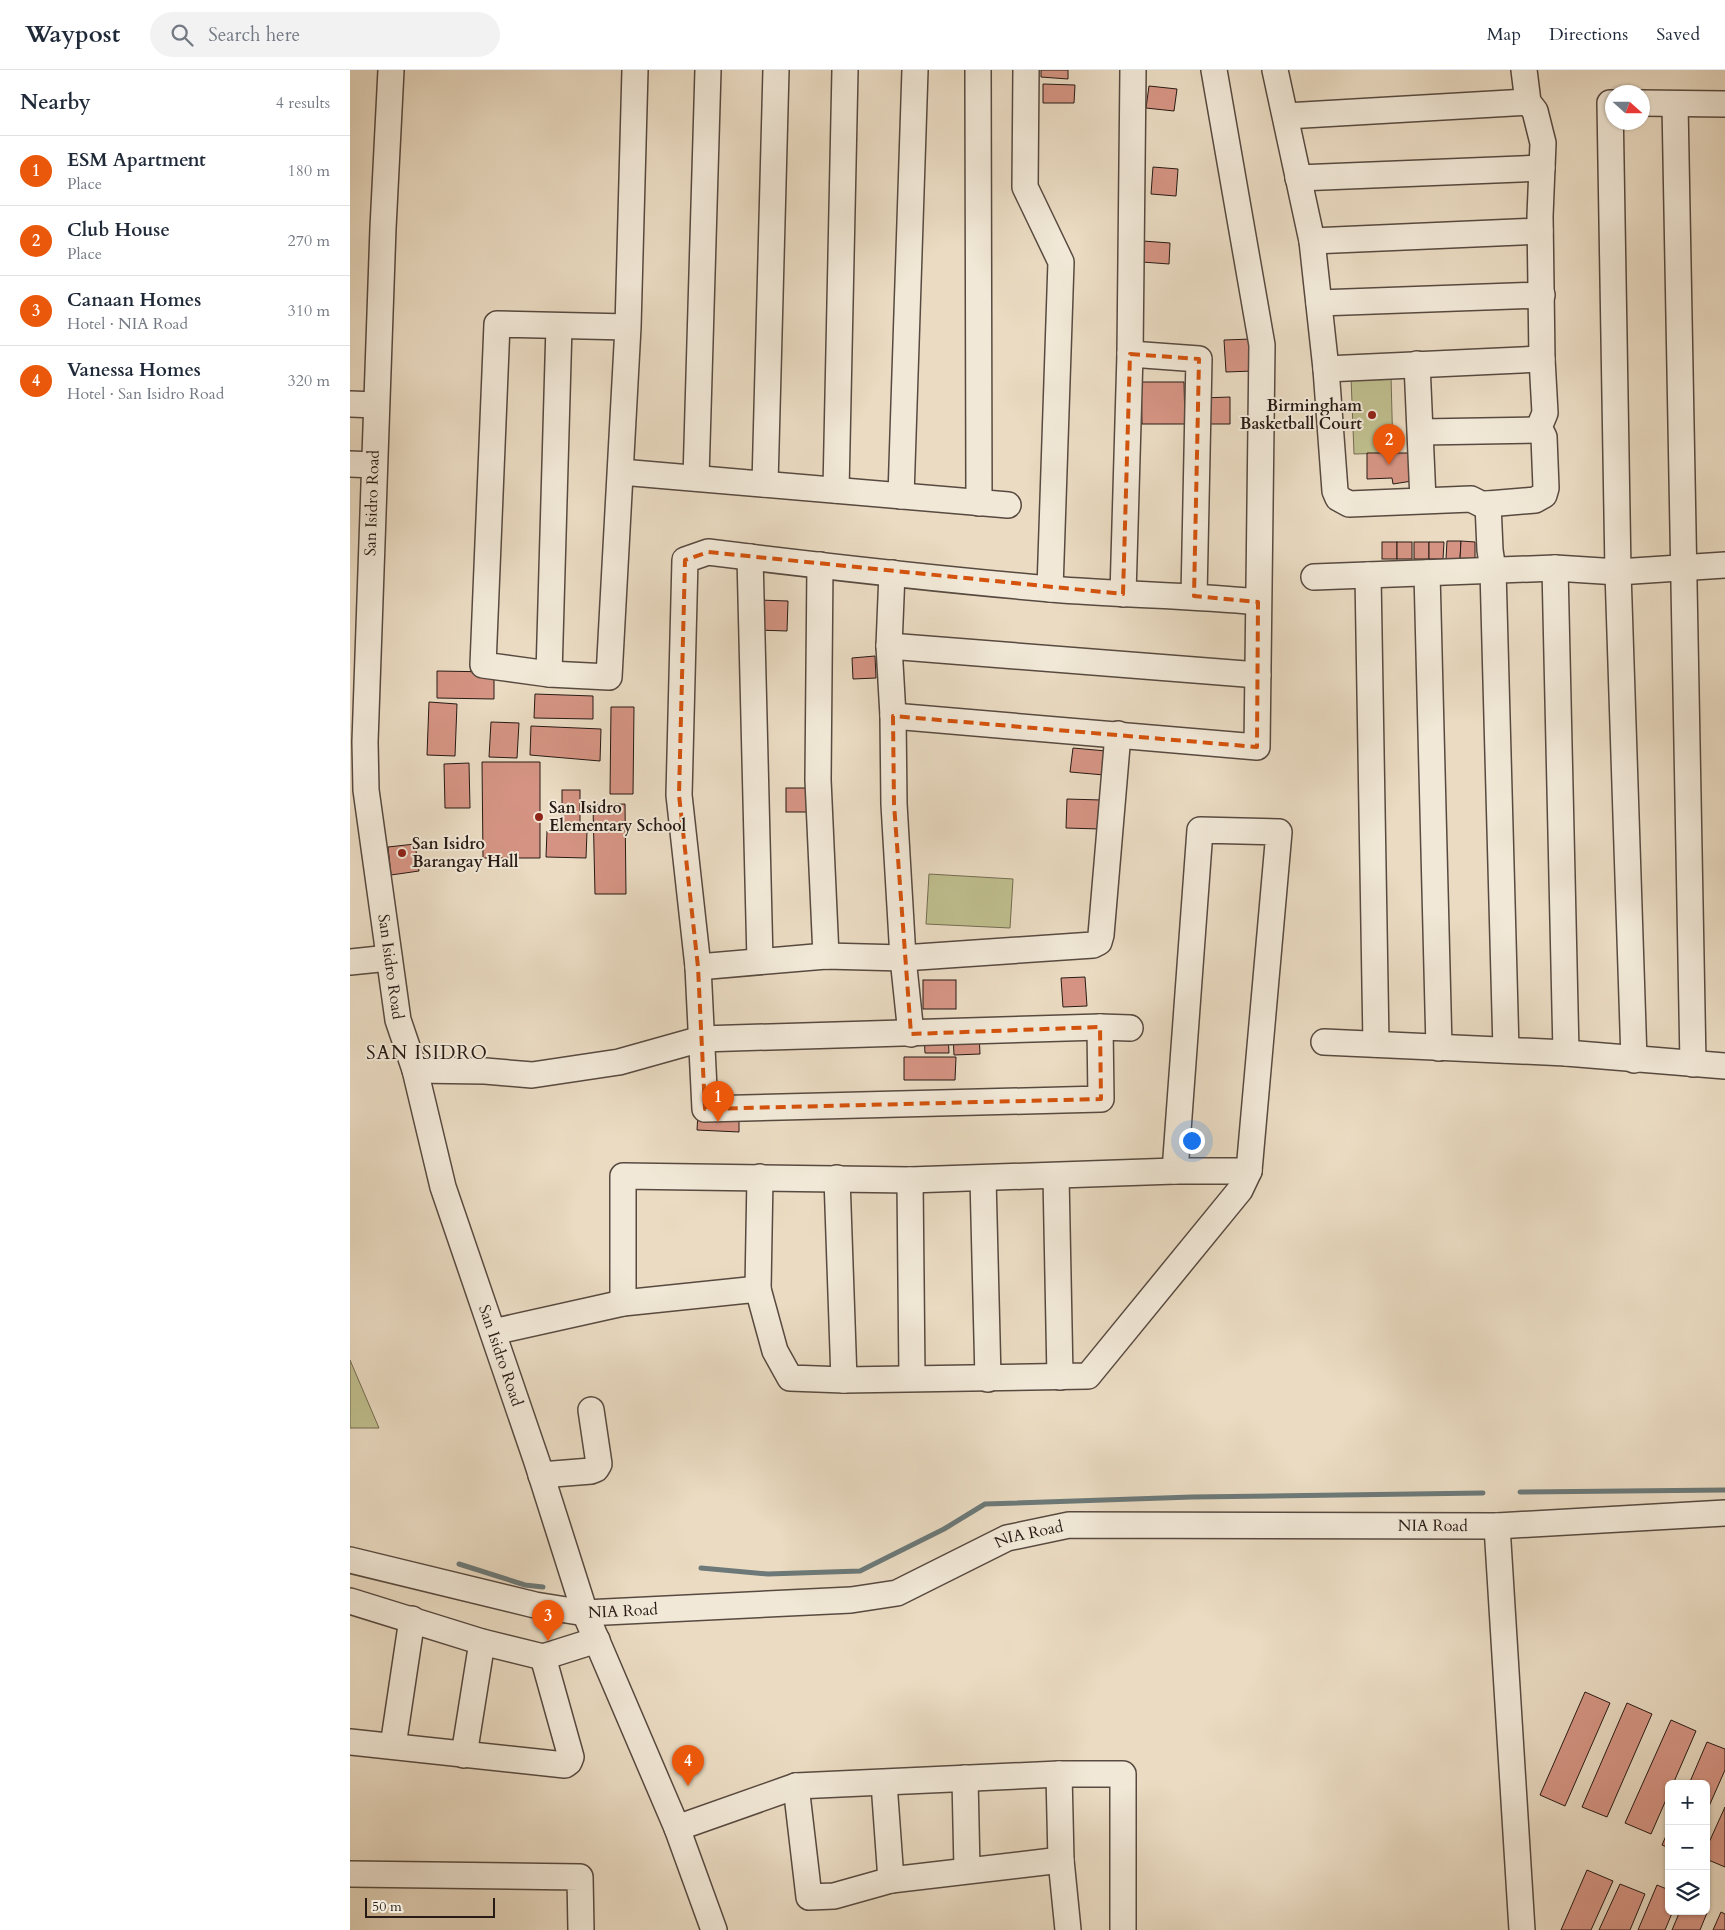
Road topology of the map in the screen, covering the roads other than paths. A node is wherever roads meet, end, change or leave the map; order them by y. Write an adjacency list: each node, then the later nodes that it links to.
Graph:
1 (391, 70): 32 (street, San Isidro Road)
2 (636, 70): 26 (street)
3 (708, 70): 37 (street)
4 (776, 70): 38 (street)
5 (845, 70): 39 (street)
6 (914, 70): 40 (street)
7 (978, 70): 42 (street)
8 (1026, 70): 57 (street)
9 (1133, 70): 27 (street)
10 (1214, 70): 60 (street)
11 (1275, 70): 17 (street)
12 (1524, 70): 13 (street)
13 (1528, 102): 17 (street); 19 (street)
14 (1650, 104): 15 (street)
15 (1674, 104): 16 (street); 50 (street)
16 (1725, 104)
17 (1286, 116): 20 (street)
18 (1610, 130): 52 (street)
19 (1542, 168): 20 (street); 21 (street)
20 (1298, 178): 22 (street)
21 (1540, 231): 22 (street); 23 (street)
22 (1312, 241): 24 (street)
23 (1542, 294): 24 (street); 28 (street)
24 (1319, 303): 30 (street)
25 (560, 326): 26 (street); 62 (street); 62 (street)
26 (628, 327): 36 (street)
27 (1130, 354): 58 (street); 59 (street)
28 (1542, 359): 29 (street); 33 (street)
29 (1417, 364): 30 (street); 34 (street)
30 (1326, 369): 41 (street)
31 (350, 404): 32 (street)
32 (376, 405): 35 (street, San Isidro Road)
33 (1538, 430): 34 (street); 43 (street)
34 (1421, 432): 41 (street)
35 (362, 464): 45 (street, San Isidro Road)
36 (621, 472): 37 (street); 62 (street)
37 (696, 478): 38 (street)
38 (765, 484): 39 (street)
39 (836, 490): 40 (street)
40 (901, 496): 42 (street)
41 (1423, 500): 43 (street)
42 (979, 503): 44 (street)
43 (1488, 504): 51 (street)
44 (1008, 505)
45 (360, 554): 67 (street, San Isidro Road)
46 (750, 557): 47 (street); 69 (street); 71 (street)
47 (820, 565): 53 (street); 66 (street)
48 (1725, 565): 50 (street)
49 (1555, 568): 51 (street); 52 (street); 80 (street)
50 (1683, 568): 52 (street); 82 (street)
51 (1493, 570): 54 (street); 79 (street)
52 (1618, 572): 81 (street)
53 (892, 573): 57 (street); 61 (street)
54 (1427, 573): 55 (street); 78 (street)
55 (1368, 575): 56 (street); 77 (street)
56 (1314, 577)
57 (1050, 589): 58 (street)
58 (1123, 594): 59 (street)
59 (1194, 596): 60 (street)
60 (1258, 602): 63 (street)
61 (889, 646): 63 (street); 64 (street)
62 (549, 674)
63 (1258, 675): 65 (street)
64 (893, 716): 65 (street); 68 (street)
65 (1118, 734): 68 (street)
66 (826, 956): 68 (street); 69 (street)
67 (389, 958): 70 (street); 84 (street, San Isidro Road)
68 (903, 958): 74 (street)
69 (760, 961): 71 (street)
70 (350, 962)
71 (698, 967): 75 (street)
72 (1100, 1027): 73 (street); 74 (street); 75 (street)
73 (1130, 1028)
74 (911, 1034): 75 (street)
75 (701, 1039): 84 (street)
76 (1324, 1042): 77 (street)
77 (1376, 1044): 78 (street)
78 (1439, 1048): 79 (street)
79 (1506, 1050): 80 (street)
80 (1566, 1053): 81 (street)
81 (1634, 1060): 82 (street)
82 (1692, 1064): 83 (street)
83 (1725, 1066)
84 (415, 1070): 94 (street, San Isidro Road)
85 (1175, 1171): 86 (street); 86 (street); 87 (street)
86 (1249, 1171): 95 (street)
87 (1056, 1176): 90 (street); 95 (street)
88 (760, 1178): 89 (street); 92 (street); 93 (street)
89 (837, 1178): 91 (street); 98 (street)
90 (983, 1178): 91 (street); 97 (street)
91 (910, 1180): 96 (street)
92 (758, 1289): 93 (street); 98 (street)
93 (623, 1304): 94 (street)
94 (493, 1332): 100 (street, San Isidro Road)
95 (1060, 1377): 97 (street)
96 (912, 1378): 97 (street); 98 (street)
97 (988, 1379)
98 (844, 1380)
99 (591, 1410): 100 (street)
100 (541, 1475): 105 (street, San Isidro Road)
101 (1725, 1513): 102 (street, NIA Road)
102 (1497, 1526): 105 (street, NIA Road); 126 (street)
103 (350, 1560): 105 (street, NIA Road)
104 (350, 1601): 106 (street)
105 (585, 1613): 107 (street, San Isidro Road)
106 (412, 1619): 108 (street); 111 (street)
107 (597, 1640): 109 (street); 117 (street, San Isidro Road)
108 (482, 1642): 109 (street); 112 (street)
109 (544, 1657): 112 (street)
110 (350, 1742): 111 (street)
111 (394, 1746): 112 (street)
112 (464, 1755)
113 (1059, 1774): 114 (street); 118 (street); 125 (street)
114 (965, 1778): 115 (street); 119 (street)
115 (884, 1783): 116 (street); 121 (street)
116 (796, 1786): 117 (street); 121 (street)
117 (677, 1828): 123 (street, San Isidro Road)
118 (1061, 1860): 119 (street); 124 (street)
119 (967, 1870): 121 (street)
120 (350, 1874): 122 (street)
121 (891, 1880)
122 (581, 1930)
123 (714, 1930)
124 (1068, 1930)
125 (1123, 1930)
126 (1522, 1930)

